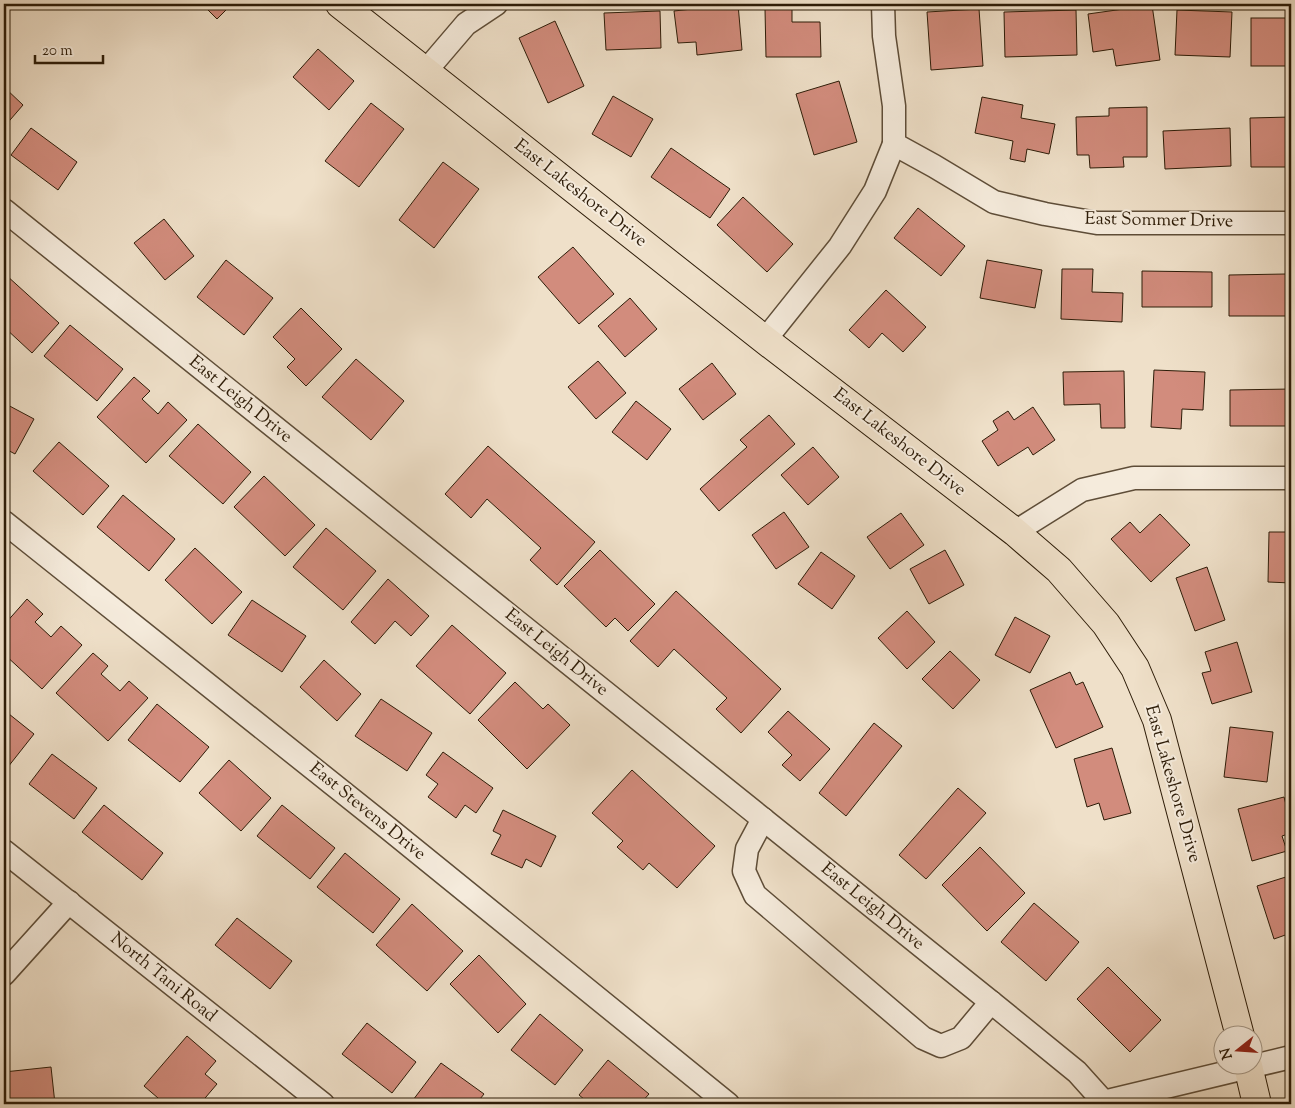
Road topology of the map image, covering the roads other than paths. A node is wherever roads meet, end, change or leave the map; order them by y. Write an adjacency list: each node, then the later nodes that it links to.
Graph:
1 (340, 4): 4 (main road, East Lakeshore Drive)
2 (496, 4): 4 (street)
3 (882, 4): 5 (street)
4 (425, 72): 8 (main road, East Lakeshore Drive)
5 (894, 144): 7 (street, East Sommer Drive); 8 (street)
6 (4, 210): 12 (street, East Leigh Drive)
7 (1291, 223)
8 (765, 340): 11 (main road, East Lakeshore Drive)
9 (1291, 478): 11 (street)
10 (4, 522): 24 (street, East Stevens Drive)
11 (1015, 532): 17 (main road, East Lakeshore Drive)
12 (763, 819): 16 (street, East Leigh Drive); 16 (street)
13 (4, 851): 14 (street, North Tani Road)
14 (69, 902): 15 (street); 22 (street, North Tani Road)
15 (4, 974)
16 (991, 1002): 23 (street, East Leigh Drive)
17 (1237, 1026)
18 (1291, 1057): 19 (street)
19 (1262, 1064)
20 (1212, 1076): 23 (street)
21 (1250, 1076): 25 (main road)
22 (311, 1101)
23 (1100, 1103)
24 (728, 1104)
25 (1257, 1104)

